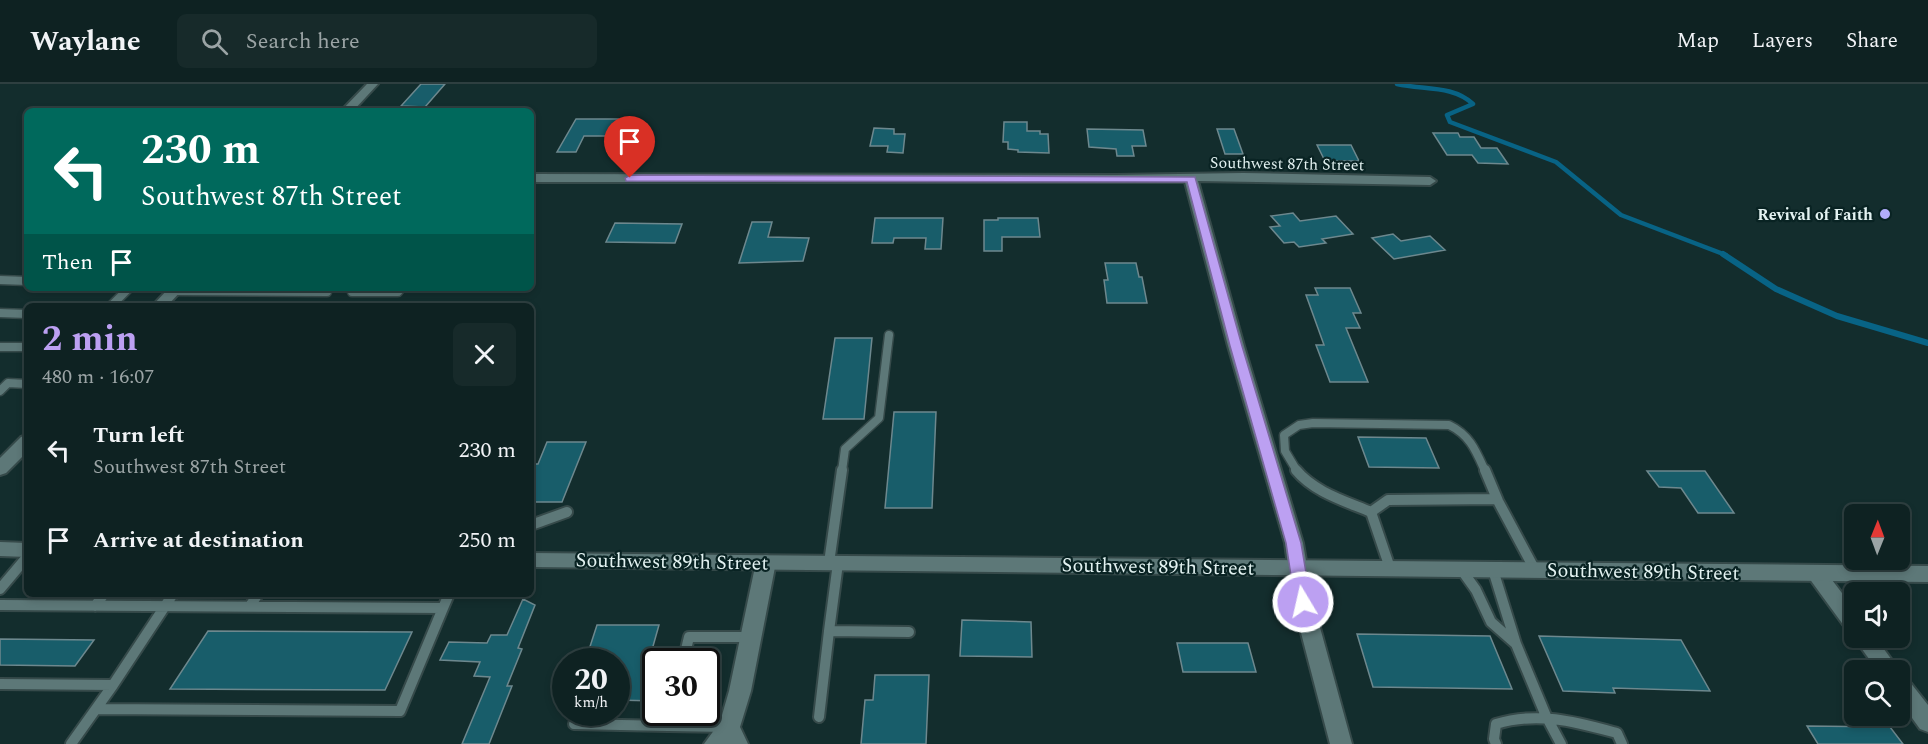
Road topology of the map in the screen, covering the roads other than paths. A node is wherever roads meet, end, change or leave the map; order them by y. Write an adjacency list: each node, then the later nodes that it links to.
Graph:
1 (373, 84): 2 (street)
2 (350, 108)
3 (534, 178): 4 (street, Southwest 87th Street)
4 (1191, 179): 5 (street, Southwest 87th Street); 35 (street)
5 (1430, 181)
6 (0, 280): 7 (lane)
7 (24, 280)
8 (126, 291): 14 (lane)
9 (174, 291): 15 (street)
10 (286, 291): 12 (lane)
11 (399, 291): 13 (lane)
12 (327, 292)
13 (352, 292)
14 (114, 303)
15 (162, 303)
16 (0, 314): 17 (lane)
17 (24, 314)
18 (889, 335): 34 (lane)
19 (0, 347): 20 (lane)
20 (24, 347)
21 (24, 384): 22 (lane)
22 (0, 391)
23 (24, 444): 24 (street)
24 (1, 466)
25 (1497, 499): 27 (lane); 27 (lane); 39 (lane)
26 (567, 512): 28 (lane)
27 (1371, 512): 36 (lane)
28 (534, 524)
29 (0, 549): 30 (street)
30 (24, 550)
31 (534, 560): 33 (street, Southwest 89th Street)
32 (24, 561): 42 (lane)
33 (766, 562): 34 (street, Southwest 89th Street); 55 (street)
34 (834, 563): 35 (street, Southwest 89th Street); 53 (lane)
35 (1298, 567): 36 (street, Southwest 89th Street); 70 (street)
36 (1390, 568): 37 (street, Southwest 89th Street)
37 (1461, 569): 38 (street, Southwest 89th Street); 56 (lane)
38 (1493, 570): 39 (street, Southwest 89th Street); 56 (lane)
39 (1535, 570): 40 (street, Southwest 89th Street)
40 (1816, 573): 41 (street, Southwest 89th Street); 52 (street)
41 (1928, 574)
42 (0, 589)
43 (102, 597): 48 (lane)
44 (171, 597): 49 (lane)
45 (256, 597): 50 (lane)
46 (448, 597): 51 (lane)
47 (0, 605): 48 (lane)
48 (95, 606): 49 (lane)
49 (165, 606): 50 (lane); 61 (lane)
50 (250, 606): 51 (lane)
51 (443, 608): 63 (lane)
52 (1844, 611)
53 (829, 631): 54 (lane); 65 (lane)
54 (909, 632)
55 (752, 637): 57 (lane); 68 (street)
56 (1516, 644): 64 (lane)
57 (686, 648)
58 (1872, 648): 59 (street)
59 (1881, 660)
60 (0, 684): 61 (lane)
61 (113, 685): 63 (lane)
62 (1910, 698): 66 (street)
63 (96, 709): 69 (lane)
64 (1546, 716): 71 (lane); 72 (lane); 73 (lane)
65 (819, 717)
66 (1928, 722)
67 (668, 726): 68 (lane)
68 (727, 738)
69 (71, 744)
70 (1341, 744)
71 (1496, 744)
72 (1561, 744)
73 (1622, 744)

